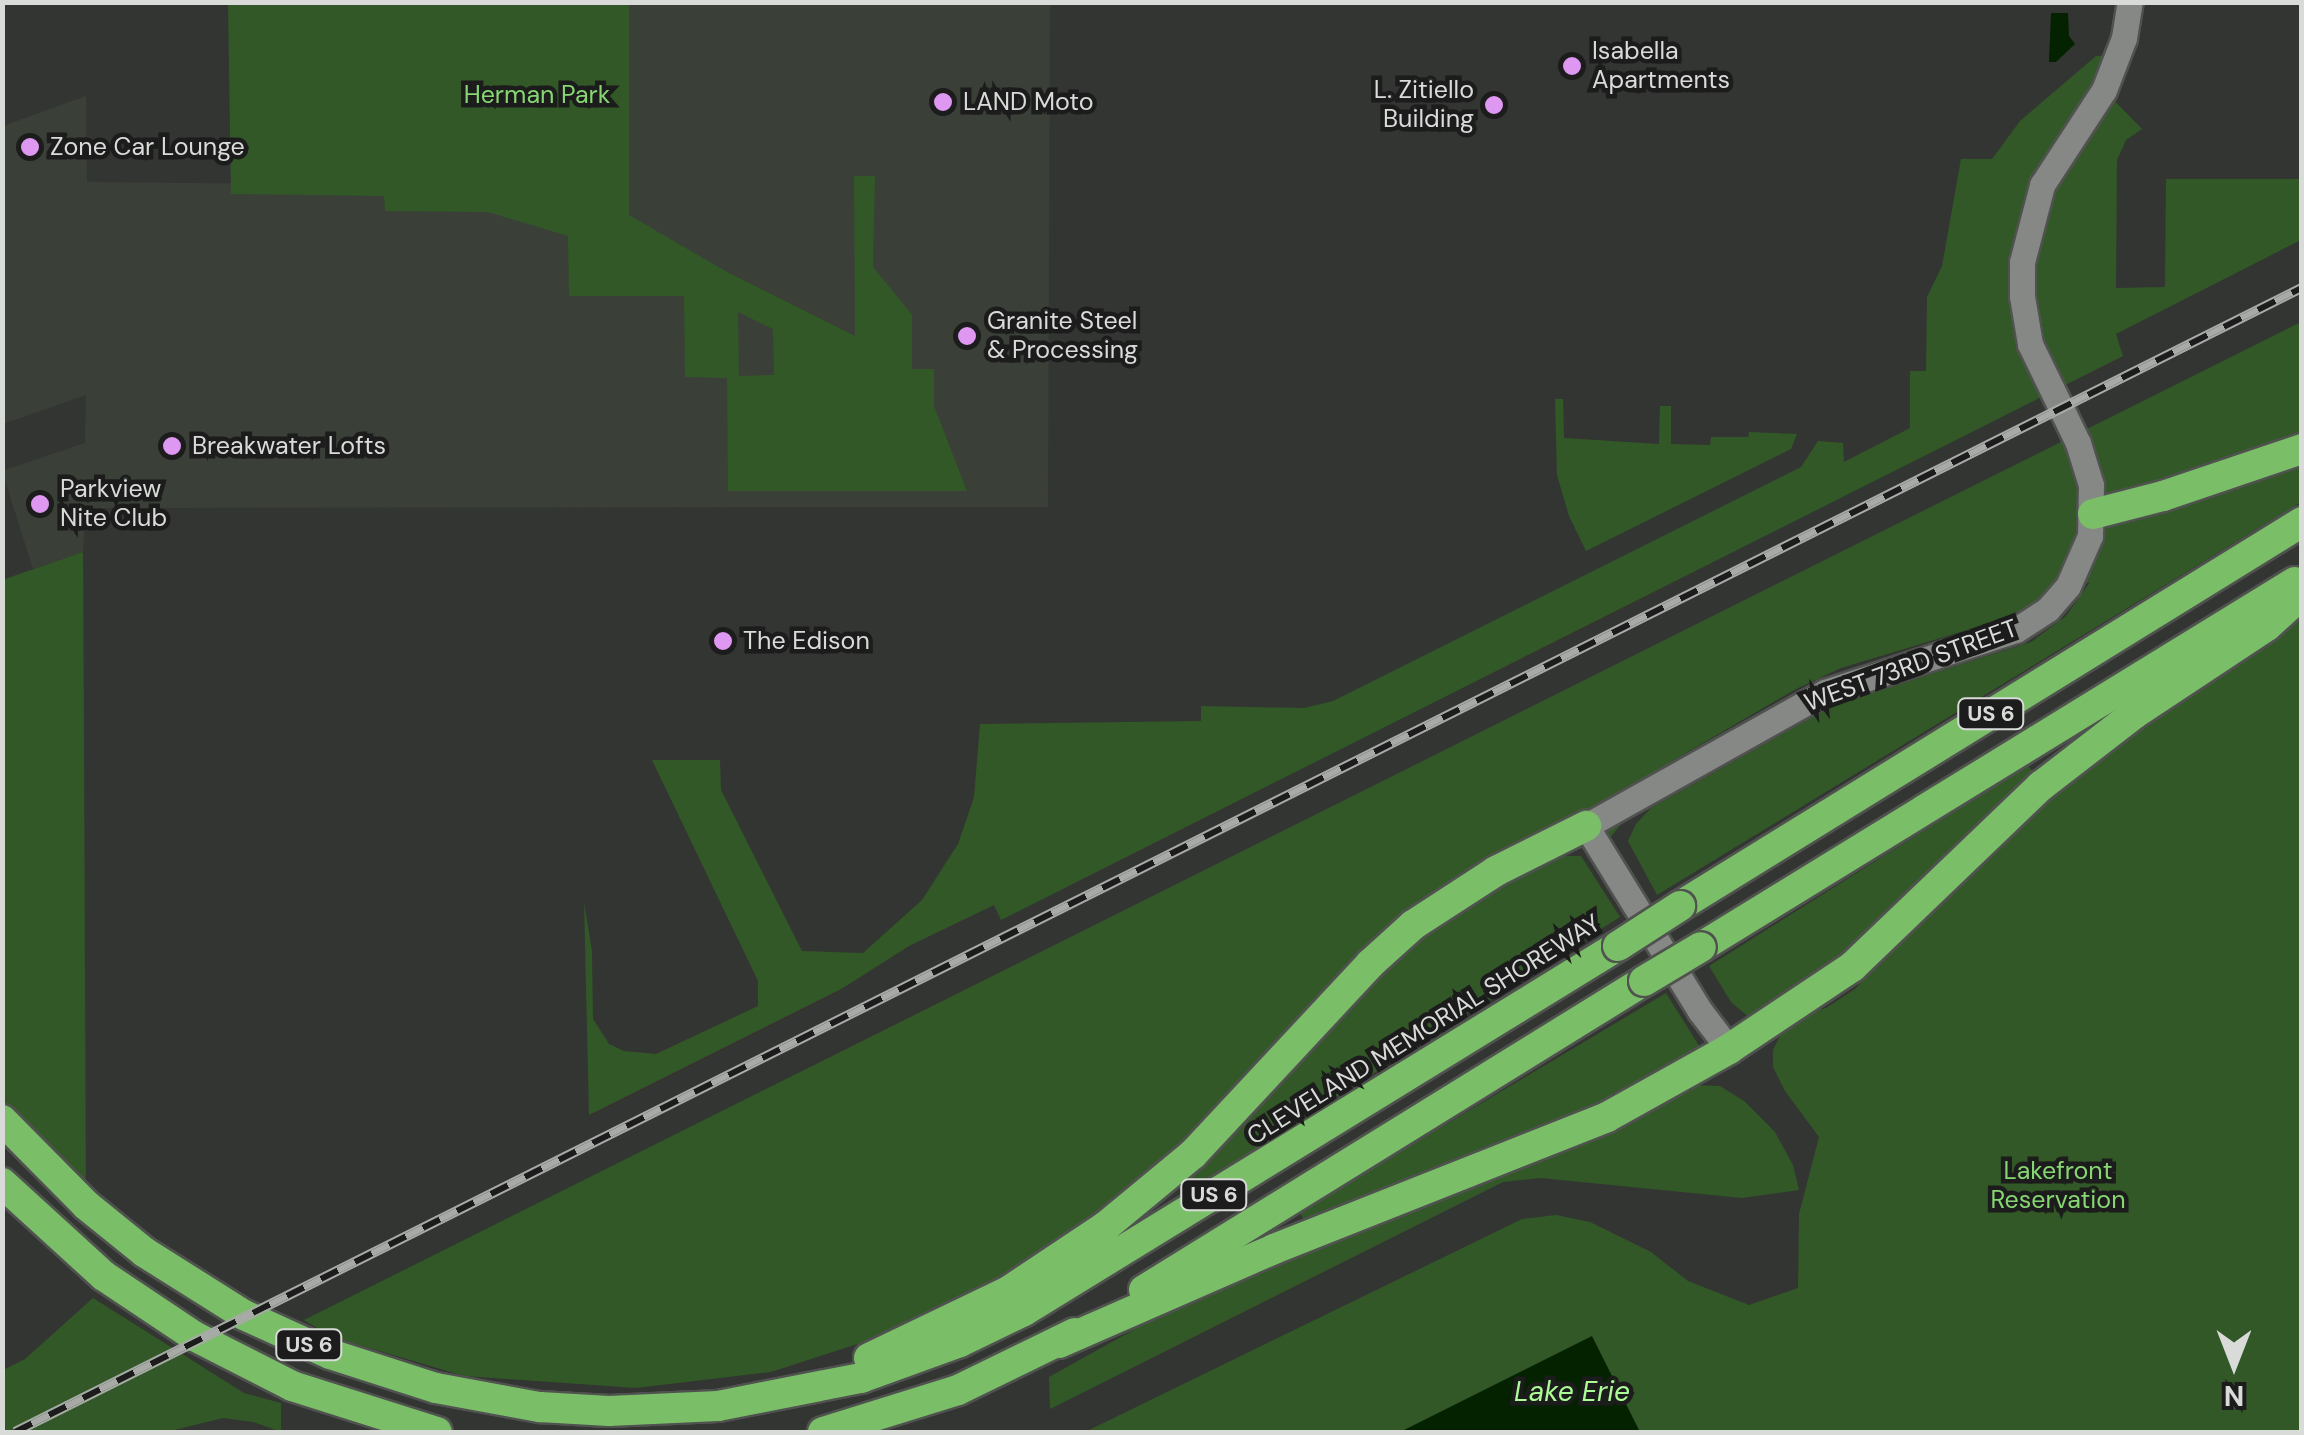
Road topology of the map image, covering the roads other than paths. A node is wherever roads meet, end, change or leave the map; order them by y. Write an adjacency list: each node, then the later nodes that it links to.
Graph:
1 (2130, 2): 3 (street, WEST 73RD STREET)
2 (2302, 449): 3 (highway)
3 (2093, 514): 7 (street, WEST 73RD STREET)
4 (2302, 522): 12 (highway, CLEVELAND MEMORIAL SHOREWAY / US 6, bridge)
5 (2302, 578): 11 (highway, US 6, bridge)
6 (2302, 594): 8 (highway)
7 (1586, 826): 8 (street); 12 (highway)
8 (1729, 1049): 11 (highway)
9 (2, 1120): 12 (highway, CLEVELAND MEMORIAL SHOREWAY / US 6)
10 (2, 1183): 13 (highway, US 6)
11 (1059, 1343): 14 (highway, US 6)
12 (788, 1396)
13 (436, 1432)
14 (823, 1432)

